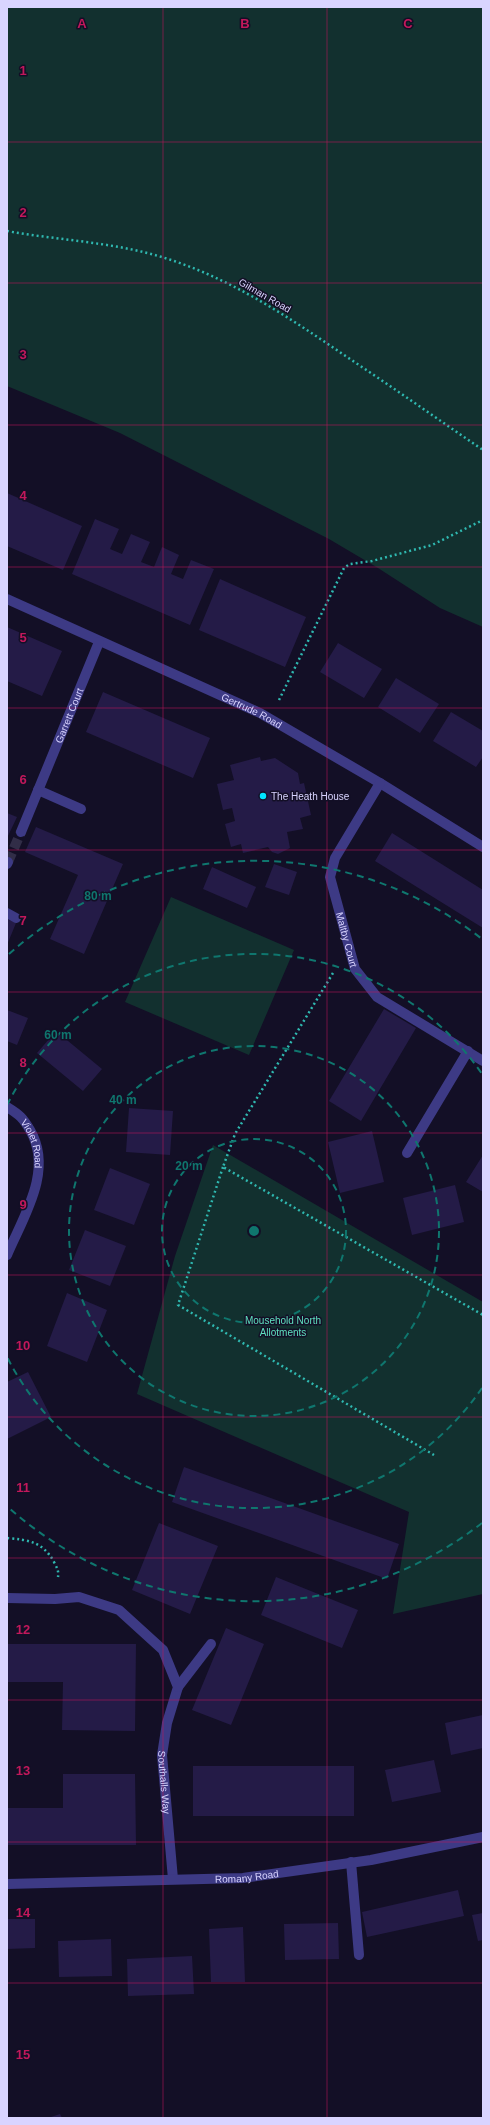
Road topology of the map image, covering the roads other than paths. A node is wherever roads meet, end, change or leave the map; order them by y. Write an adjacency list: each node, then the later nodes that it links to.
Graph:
1 (7, 599): 2 (street, Gertrude Road)
2 (99, 642): 3 (street, Gertrude Road); 4 (street, Garrett Court)
3 (380, 783): 7 (street, Gertrude Road); 8 (street, Maltby Court)
4 (38, 790): 5 (street); 6 (street, Garrett Court)
5 (81, 809)
6 (21, 832)
7 (483, 847)
8 (468, 1051): 9 (street, Maltby Court); 11 (street)
9 (483, 1061)
10 (7, 1108): 12 (street, Violet Road)
11 (407, 1152)
12 (7, 1255)
13 (7, 1598): 15 (street)
14 (211, 1644): 15 (street, Southalls Way)
15 (178, 1687): 18 (street, Southalls Way)
16 (483, 1837): 17 (street, Romany Road)
17 (351, 1862): 18 (street, Romany Road); 20 (street)
18 (173, 1879): 19 (street, Romany Road)
19 (7, 1884)
20 (359, 1955)

